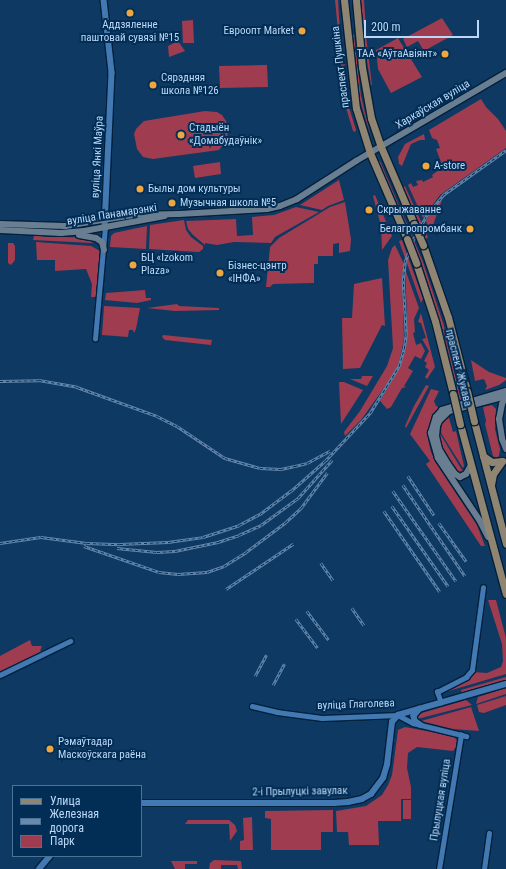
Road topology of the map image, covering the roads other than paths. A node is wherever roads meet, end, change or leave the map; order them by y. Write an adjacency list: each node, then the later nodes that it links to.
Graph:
1 (104, 0): 8 (street, вуліца Янкі Маўра)
2 (344, 0): 6 (main road, праспект Пушкіна)
3 (356, 0): 5 (main road, праспект Пушкіна)
4 (506, 73): 5 (main road, Харкаўская вуліца)
5 (381, 147): 6 (main road, Харкаўская вуліца); 14 (main road, праспект Жукава, bridge)
6 (370, 153): 7 (main road, вуліца Панамарэнкі); 15 (main road, праспект Жукава, bridge)
7 (179, 214): 8 (main road, вуліца Панамарэнкі); 10 (main road, вуліца Панамарэнкі)
8 (105, 220): 9 (main road, вуліца Панамарэнкі); 10 (street, вуліца Янкі Маўра)
9 (0, 224)
10 (105, 228): 12 (main road, вуліца Панамарэнкі); 13 (street, вуліца Янкі Маўра)
11 (0, 230): 12 (main road, вуліца Панамарэнкі)
12 (61, 233): 13 (main road)
13 (104, 250): 16 (street, вуліца Янкі Маўра)
14 (430, 264): 15 (main road); 23 (main road, праспект Жукава, bridge)
15 (417, 266): 25 (main road, праспект Жукава, bridge)
16 (95, 339)
17 (506, 390): 18 (main road)
18 (499, 393): 19 (main road); 28 (main road)
19 (506, 395): 20 (main road); 21 (main road)
20 (496, 399): 21 (main road); 25 (main road)
21 (502, 404): 22 (main road)
22 (506, 449)
23 (483, 456): 24 (main road); 26 (main road, праспект Жукава)
24 (504, 459): 26 (main road)
25 (471, 466): 28 (main road, праспект Жукава)
26 (490, 487): 27 (main road, праспект Жукава)
27 (506, 544)
28 (495, 551): 30 (main road, праспект Жукава)
29 (483, 588): 34 (street)
30 (506, 594)
31 (70, 641): 32 (street)
32 (0, 675)
33 (506, 684): 34 (street, вуліца Глаголева)
34 (441, 703): 36 (street, вуліца Глаголева)
35 (252, 706): 37 (street, вуліца Глаголева)
36 (422, 708): 37 (street, вуліца Глаголева); 38 (street)
37 (398, 714): 38 (street); 39 (street, 2-і Прылуцкі завулак)
38 (421, 725): 43 (street, Прылуцкая вуліца)
39 (142, 803)
40 (489, 833): 44 (street)
41 (49, 857): 42 (street)
42 (39, 869)
43 (439, 869)
44 (484, 869)

